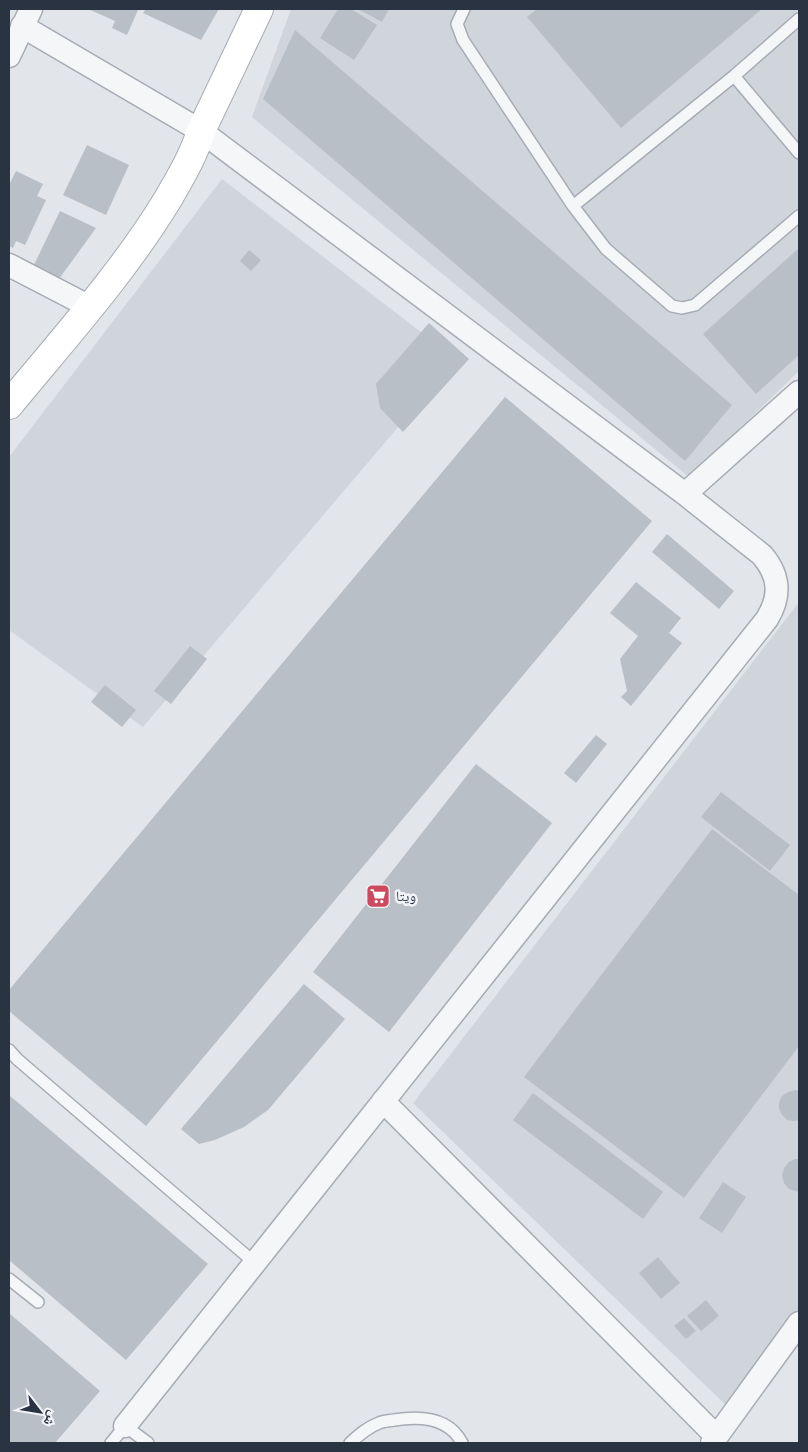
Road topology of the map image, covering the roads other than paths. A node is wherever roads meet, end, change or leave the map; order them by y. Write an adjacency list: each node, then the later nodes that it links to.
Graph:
1 (259, 9): 7 (street)
2 (464, 9): 9 (lane)
3 (26, 17): 5 (street); 7 (street)
4 (799, 19): 6 (lane)
5 (9, 56)
6 (734, 76): 8 (lane); 9 (lane)
7 (201, 131): 12 (street); 15 (street)
8 (799, 153)
9 (573, 206): 10 (lane)
10 (799, 216)
11 (9, 265): 12 (street)
12 (90, 307): 14 (street)
13 (799, 392): 15 (street)
14 (9, 405)
15 (685, 494): 17 (street)
16 (9, 1050): 18 (lane)
17 (383, 1101): 18 (street); 23 (street)
18 (255, 1263): 22 (street)
19 (9, 1279): 20 (lane)
20 (38, 1302)
21 (799, 1323): 23 (street)
22 (125, 1426): 24 (lane); 25 (lane)
23 (714, 1440)
24 (111, 1443)
25 (148, 1443)
26 (350, 1443): 27 (lane)
27 (462, 1443)

